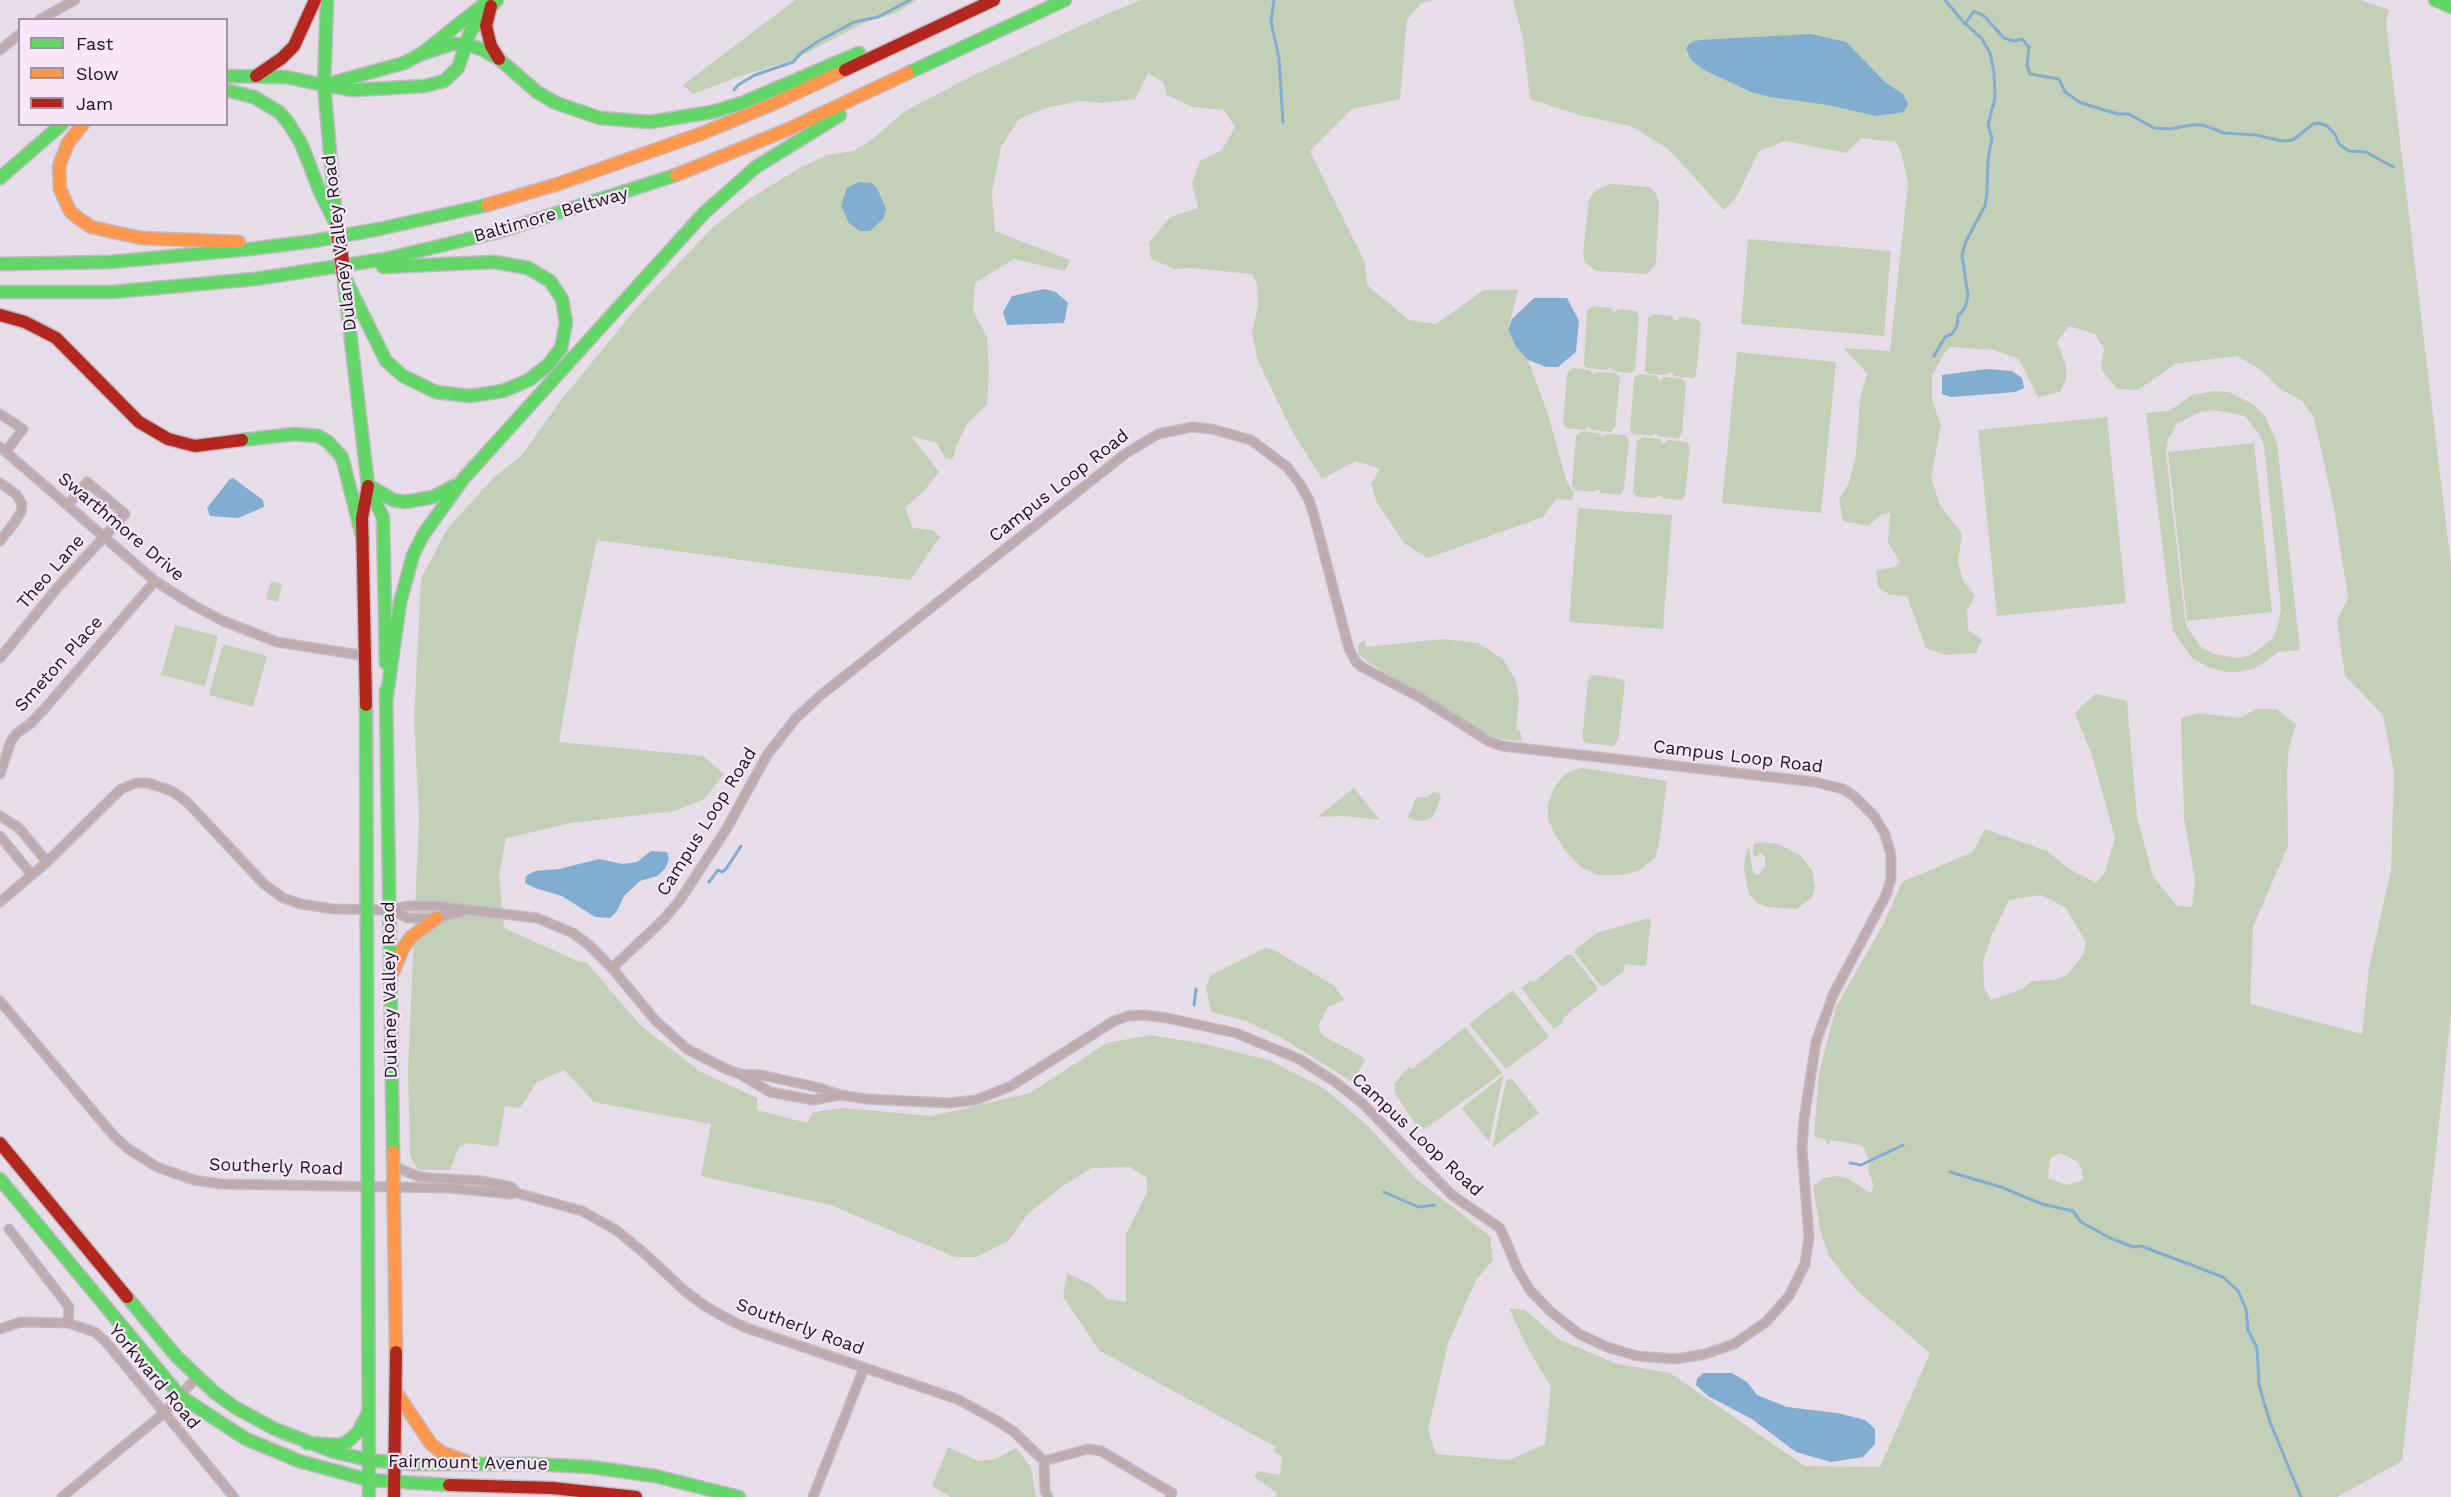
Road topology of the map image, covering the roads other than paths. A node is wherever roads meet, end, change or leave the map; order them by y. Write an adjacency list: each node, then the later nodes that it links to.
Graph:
1 (75, 0): 9 (street)
2 (315, 0): 19 (main road)
3 (327, 0): 20 (main road, Dulaney Valley Road)
4 (988, 0): 16 (main road)
5 (994, 0): 26 (main road, Baltimore Beltway)
6 (1065, 0): 17 (main road, Baltimore Beltway)
7 (2435, 0): 10 (main road)
8 (492, 2): 13 (main road); 15 (main road); 16 (main road)
9 (56, 4): 11 (street)
10 (2451, 7)
11 (41, 18)
12 (18, 36): 14 (street)
13 (465, 44): 15 (main road); 16 (main road); 20 (main road)
14 (0, 50)
15 (421, 54): 20 (main road)
16 (499, 59)
17 (937, 59): 28 (main road, Baltimore Beltway); 34 (main road)
18 (228, 76): 19 (main road)
19 (256, 76): 20 (main road)
20 (324, 85): 25 (main road, Dulaney Valley Road)
21 (228, 90): 25 (main road, Dulaney Valley Road)
22 (60, 126): 24 (main road)
23 (81, 126): 26 (main road)
24 (0, 178)
25 (326, 191): 31 (main road, Dulaney Valley Road, bridge)
26 (314, 241): 27 (main road, Baltimore Beltway)
27 (0, 264)
28 (320, 270): 29 (main road, Baltimore Beltway); 31 (main road)
29 (0, 292)
30 (0, 315): 39 (main road)
31 (355, 315): 36 (main road, Dulaney Valley Road)
32 (0, 414): 33 (street)
33 (3, 448): 37 (street, Swarthmore Drive)
34 (464, 478): 36 (main road); 44 (main road)
35 (0, 483): 40 (street)
36 (368, 485): 39 (main road, Dulaney Valley Road); 44 (main road, Dulaney Valley Road)
37 (68, 505): 38 (street, Swarthmore Drive); 38 (street, Theo Lane)
38 (104, 536): 41 (street, Swarthmore Drive); 43 (street, Theo Lane)
39 (363, 540): 42 (main road, Dulaney Valley Road)
40 (0, 541)
41 (155, 581): 42 (street, Swarthmore Drive); 45 (street, Smeton Place)
42 (366, 656): 51 (main road, Dulaney Valley Road)
43 (0, 658)
44 (386, 702): 52 (main road, Dulaney Valley Road)
45 (0, 774)
46 (0, 816): 48 (street)
47 (0, 836): 49 (street)
48 (47, 862): 49 (street); 51 (street)
49 (32, 875): 50 (street)
50 (0, 902)
51 (367, 909): 52 (street); 63 (main road, Dulaney Valley Road)
52 (389, 910): 53 (street, Campus Loop Road); 54 (street, Campus Loop Road); 56 (main road, Dulaney Valley Road)
53 (466, 910): 54 (street, Campus Loop Road); 55 (street, Campus Loop Road)
54 (437, 918): 56 (main road)
55 (612, 968): 58 (street, Campus Loop Road); 59 (street, Campus Loop Road)
56 (390, 979): 61 (main road, Dulaney Valley Road)
57 (0, 1001): 63 (street, Southerly Road)
58 (740, 1074): 59 (street, Campus Loop Road); 59 (street, Campus Loop Road)
59 (841, 1095)
60 (0, 1143): 70 (main road, Fairmount Avenue)
61 (393, 1166): 64 (main road, Dulaney Valley Road); 65 (street, Southerly Road)
62 (0, 1179): 72 (main road, Fairmount Avenue)
63 (368, 1186): 64 (street, Southerly Road); 73 (main road, Dulaney Valley Road)
64 (393, 1187): 65 (street, Southerly Road); 71 (main road, Dulaney Valley Road)
65 (517, 1193): 69 (street, Southerly Road)
66 (9, 1229): 67 (street)
67 (68, 1323): 68 (street, Yorkward Road); 74 (street, Yorkward Road)
68 (0, 1329)
69 (864, 1368): 77 (street, Southerly Road); 88 (street)
70 (197, 1377): 72 (street); 75 (main road, Fairmount Avenue)
71 (396, 1392): 78 (main road, Dulaney Valley Road); 79 (main road)
72 (180, 1396): 74 (street); 80 (main road, Fairmount Avenue)
73 (369, 1411): 75 (main road); 76 (main road, Dulaney Valley Road)
74 (164, 1413): 82 (street); 83 (street, Yorkward Road)
75 (307, 1443): 76 (main road, Fairmount Avenue)
76 (369, 1460): 78 (main road, Fairmount Avenue); 80 (main road, Dulaney Valley Road)
77 (1044, 1461): 89 (street); 90 (street)
78 (395, 1462): 79 (main road, Fairmount Avenue); 81 (main road, Dulaney Valley Road)
79 (474, 1464): 87 (main road, Fairmount Avenue)
80 (369, 1480): 81 (main road, Fairmount Avenue); 84 (main road, Dulaney Valley Road)
81 (394, 1482): 85 (main road, Dulaney Valley Road); 86 (main road, Fairmount Avenue)
82 (62, 1497)
83 (234, 1497)
84 (369, 1497)
85 (394, 1497)
86 (636, 1497)
87 (740, 1497)
88 (813, 1497)
89 (1048, 1497)
90 (1170, 1497)

